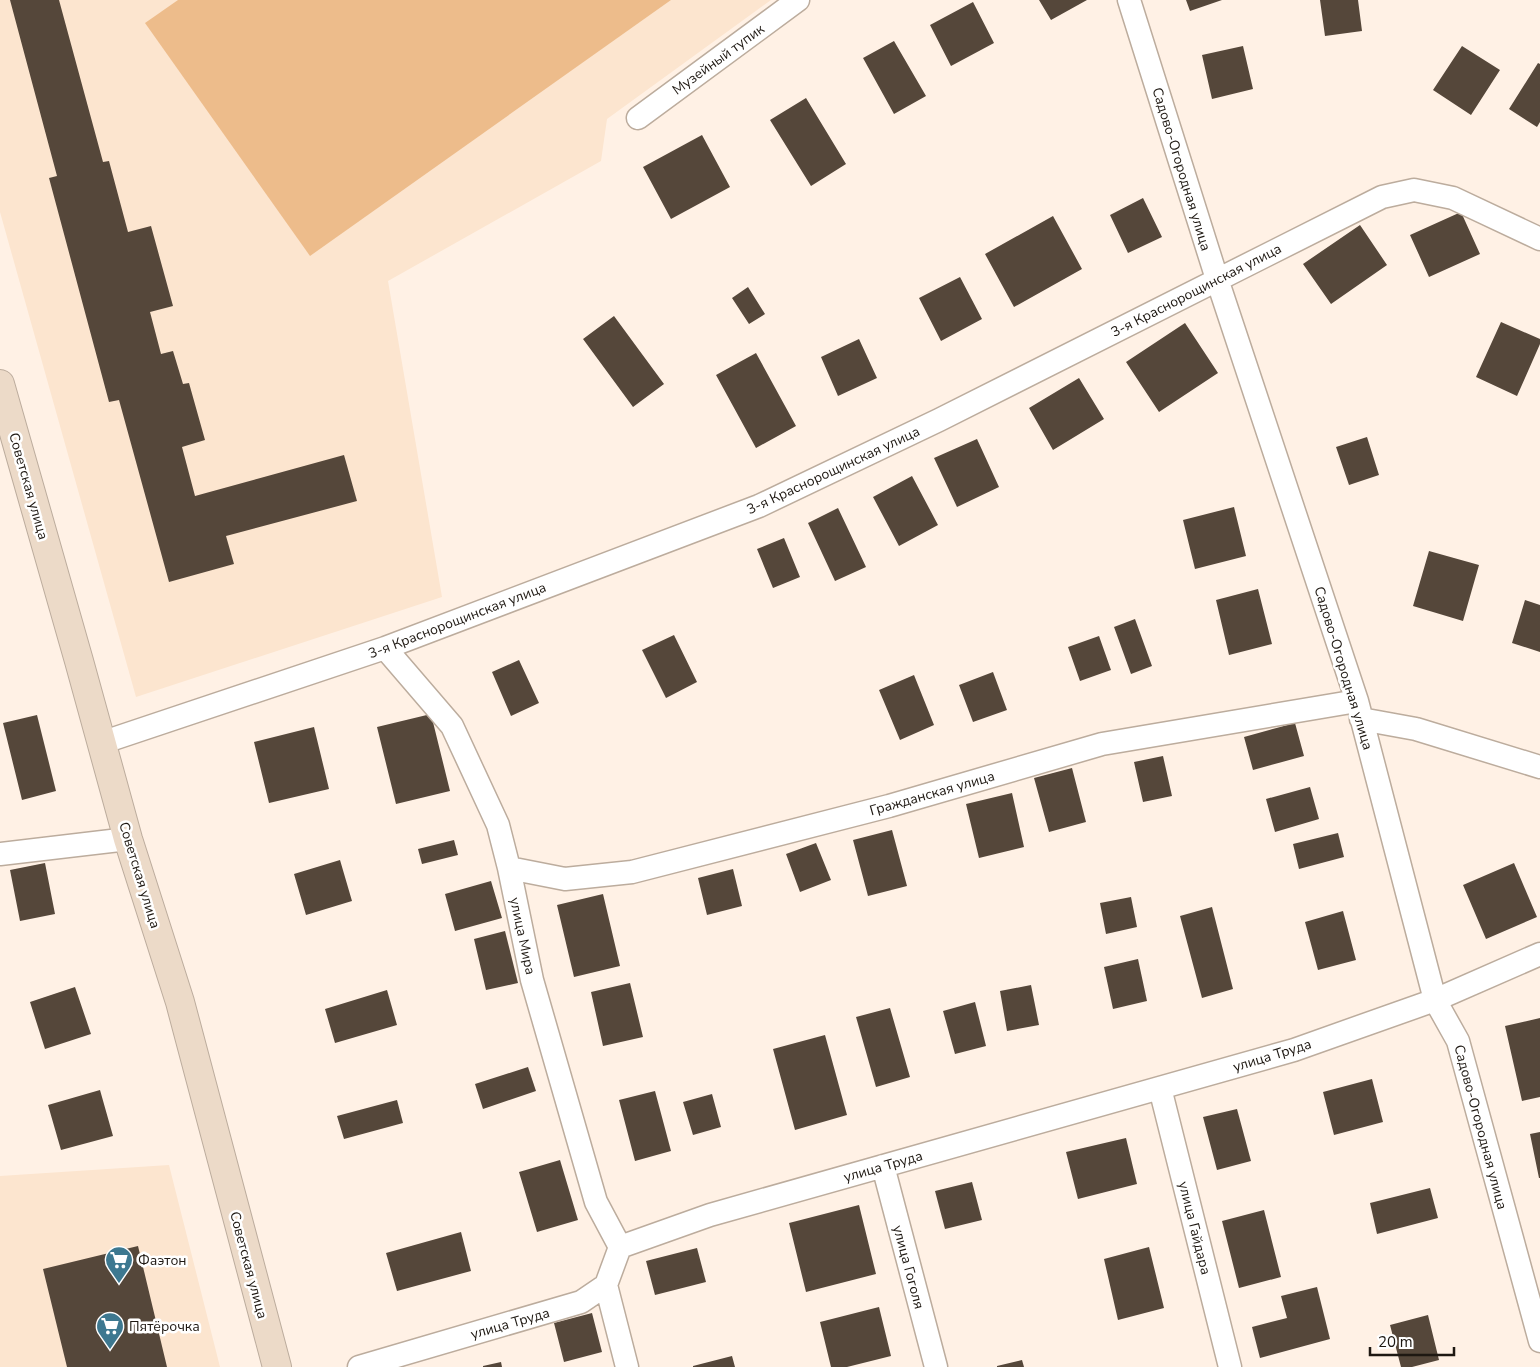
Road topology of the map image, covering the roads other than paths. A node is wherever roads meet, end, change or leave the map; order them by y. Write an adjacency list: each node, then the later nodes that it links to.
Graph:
1 (798, 0): 3 (street, Музейный тупик)
2 (1129, 0): 5 (street, Садово-Огородная улица)
3 (638, 118)
4 (1540, 239): 5 (street, 3-я Краснорощинская улица)
5 (1217, 279): 7 (street, 3-я Краснорощинская улица); 8 (street, Садово-Огородная улица)
6 (0, 384): 9 (street, Советская улица)
7 (385, 648): 9 (street, 3-я Краснорощинская улица); 13 (street, улица Мира)
8 (1359, 710): 10 (street, Гражданская улица); 13 (street, Гражданская улица); 15 (street, Садово-Огородная улица)
9 (101, 743): 11 (street, Советская улица)
10 (1540, 767)
11 (128, 839): 12 (street); 21 (street, Советская улица)
12 (0, 854)
13 (509, 868): 18 (street, улица Мира)
14 (1540, 954): 15 (street, улица Труда)
15 (1436, 1000): 16 (street, улица Труда); 20 (street, Садово-Огородная улица)
16 (1160, 1088): 17 (street, улица Труда); 25 (street, улица Гайдара)
17 (883, 1166): 18 (street, улица Труда); 24 (street, улица Гоголя)
18 (620, 1247): 19 (street)
19 (606, 1285): 22 (street, улица Труда); 23 (street)
20 (1540, 1341)
21 (277, 1367)
22 (360, 1367)
23 (627, 1367)
24 (936, 1367)
25 (1230, 1367)

